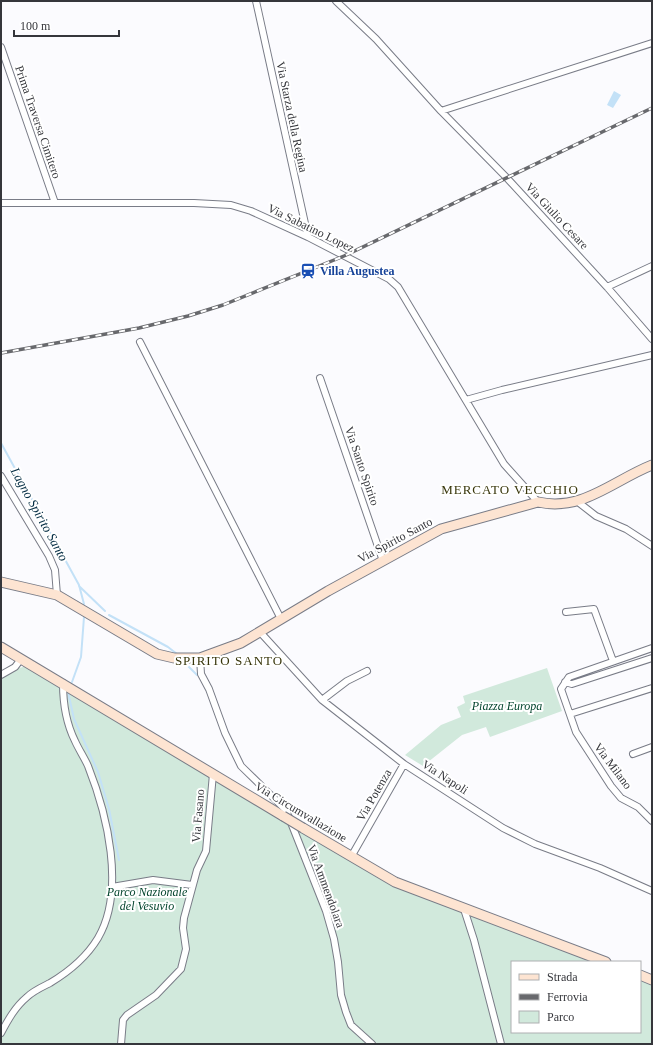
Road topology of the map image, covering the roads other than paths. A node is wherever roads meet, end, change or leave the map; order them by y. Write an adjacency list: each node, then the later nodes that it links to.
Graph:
1 (256, 1): 8 (street, Via Starza della Regina)
2 (336, 1): 5 (street)
3 (652, 43): 5 (street)
4 (1, 47): 7 (street, Prima Traversa Cimitero)
5 (441, 111): 10 (street, Via Giulio Cesare)
6 (1, 203): 7 (street, Via Sabatino Lopez)
7 (54, 203): 8 (street, Via Sabatino Lopez)
8 (308, 237): 15 (street, Via Sabatino Lopez)
9 (652, 266): 10 (street)
10 (607, 287): 11 (street, Via Giulio Cesare)
11 (652, 339)
12 (140, 342): 25 (street)
13 (652, 355): 15 (street)
14 (320, 378): 21 (street, Via Santo Spirito)
15 (466, 400): 18 (street, Via Sabatino Lopez)
16 (652, 465): 19 (street, Via Spirito Santo)
17 (1, 476): 23 (street)
18 (538, 502): 19 (street, Via Spirito Santo); 21 (street, Via Spirito Santo)
19 (578, 502): 20 (street)
20 (652, 546)
21 (382, 561): 25 (street, Via Spirito Santo)
22 (1, 582): 23 (street, Via Spirito Santo)
23 (57, 595): 29 (street, Via Spirito Santo)
24 (566, 612): 32 (street)
25 (281, 619): 26 (street, Via Spirito Santo)
26 (260, 632): 29 (street, Via Spirito Santo); 38 (street, Via Napoli)
27 (1, 647): 31 (street, Via Circumvallazione)
28 (652, 648): 32 (street)
29 (200, 658): 55 (street, Via Ammendolara)
30 (652, 658): 35 (street)
31 (21, 659): 34 (street); 36 (street, Via Circumvallazione)
32 (613, 661): 35 (street)
33 (367, 671): 38 (street)
34 (1, 675)
35 (565, 682): 39 (street, Via Milano)
36 (63, 683): 43 (street, Via Circumvallazione); 47 (street)
37 (652, 688): 39 (street)
38 (322, 700): 42 (street, Via Napoli)
39 (570, 714): 44 (street, Via Milano)
40 (652, 747): 41 (street)
41 (633, 754)
42 (404, 764): 45 (street, Via Potenza); 48 (street, Via Napoli)
43 (214, 774): 45 (street, Via Circumvallazione, bridge); 46 (street, Via Fasano)
44 (652, 821)
45 (351, 857): 49 (street, Via Circumvallazione)
46 (192, 885): 47 (street); 54 (street, Via Fasano)
47 (112, 887): 53 (street)
48 (652, 891)
49 (464, 909): 50 (street, Via Circumvallazione); 56 (street)
50 (603, 961)
51 (641, 975): 52 (street)
52 (652, 980)
53 (1, 1034)
54 (121, 1044)
55 (372, 1044)
56 (501, 1044)

